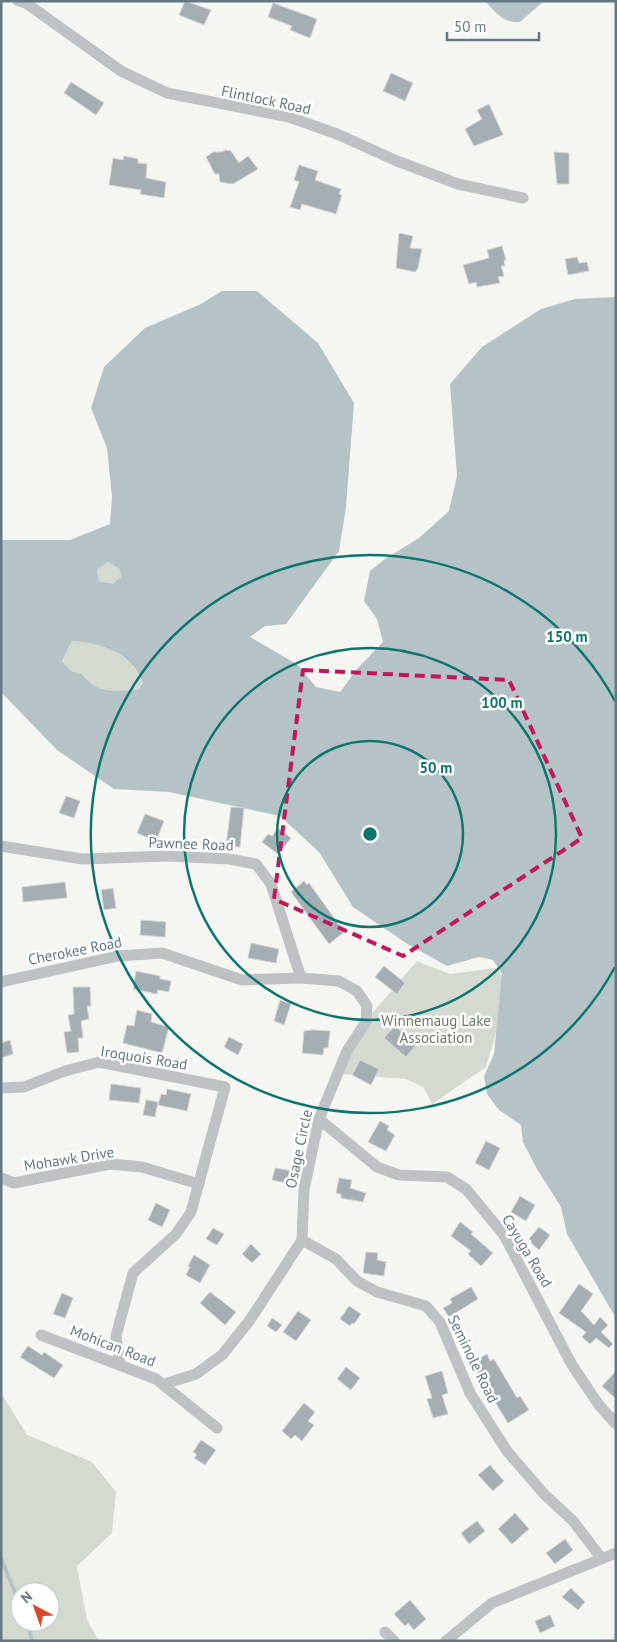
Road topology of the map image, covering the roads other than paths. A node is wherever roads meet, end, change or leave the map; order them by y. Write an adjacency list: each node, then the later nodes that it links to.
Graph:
1 (18, 1): 2 (street, Flintlock Road)
2 (523, 198)
3 (1, 846): 4 (street, Pawnee Road)
4 (301, 978): 5 (street, Cherokee Road); 7 (street, Osage Circle)
5 (1, 982)
6 (1, 1088): 9 (street, Iroquois Road)
7 (318, 1119): 10 (street, Osage Circle); 14 (street, Cayuga Road)
8 (2, 1178): 9 (street, Mohawk Drive)
9 (199, 1184): 12 (street)
10 (302, 1240): 13 (street); 17 (street, Seminole Road)
11 (42, 1335): 12 (street, Mohican Road)
12 (120, 1364): 13 (street, Mohican Road)
13 (164, 1384): 15 (street, Mohican Road)
14 (616, 1424)
15 (217, 1428)
16 (616, 1553): 17 (street)
17 (602, 1558): 20 (street)
18 (385, 1632): 19 (street)
19 (394, 1641)
20 (446, 1641)

